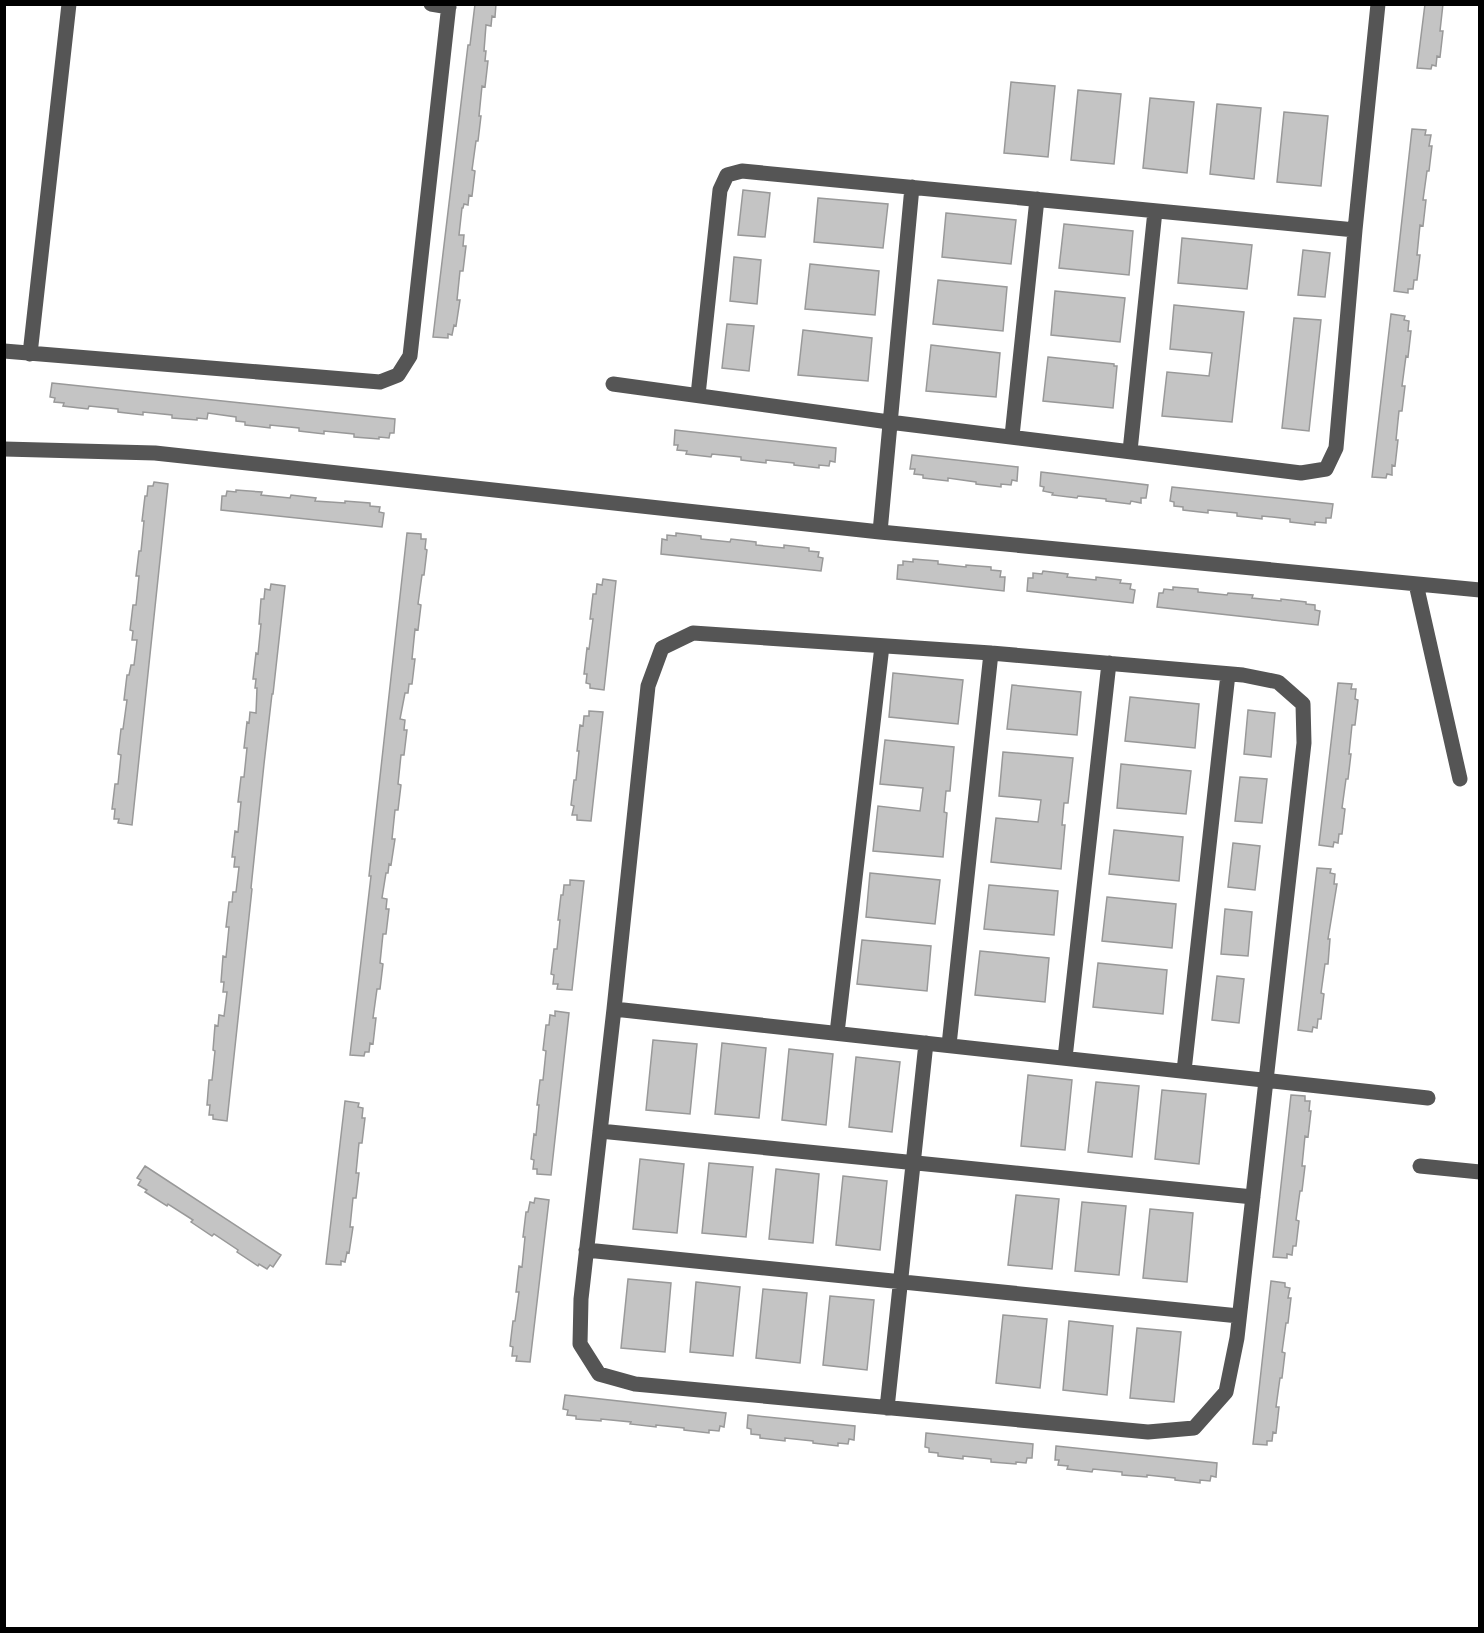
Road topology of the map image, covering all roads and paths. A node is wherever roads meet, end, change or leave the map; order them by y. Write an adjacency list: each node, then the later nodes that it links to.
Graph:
1 (69, 4): 10 (street)
2 (431, 4): 4 (street)
3 (1378, 4): 8 (street)
4 (449, 6): 10 (street)
5 (912, 188): 6 (street); 12 (street); 13 (street)
6 (1037, 199): 7 (street); 14 (street)
7 (1155, 211): 8 (street); 16 (street)
8 (1355, 230): 16 (street)
9 (4, 351): 10 (street)
10 (30, 354)
11 (613, 384): 12 (street)
12 (698, 395): 13 (street)
13 (890, 422): 14 (street); 17 (street)
14 (1012, 436): 16 (street)
15 (4, 449): 17 (street)
16 (1130, 451)
17 (880, 532): 18 (street)
18 (1416, 584): 19 (street); 24 (street)
19 (1479, 590)
20 (882, 646): 21 (street); 25 (street); 26 (street)
21 (991, 653): 22 (street); 28 (street)
22 (1109, 663): 23 (street); 29 (street)
23 (1228, 674): 30 (street); 31 (street)
24 (1460, 779)
25 (614, 1009): 26 (street); 33 (street)
26 (837, 1033): 27 (street)
27 (926, 1043): 28 (street); 34 (street)
28 (949, 1046): 29 (street)
29 (1065, 1058): 30 (street)
30 (1184, 1071): 31 (street)
31 (1266, 1080): 32 (street); 37 (street)
32 (1428, 1098)
33 (600, 1131): 34 (street); 38 (street)
34 (913, 1163): 37 (street); 39 (street)
35 (1420, 1166): 36 (street)
36 (1479, 1172)
37 (1253, 1197): 40 (street)
38 (586, 1250): 39 (street); 41 (street)
39 (901, 1281): 40 (street); 41 (street)
40 (1239, 1316): 41 (street)
41 (887, 1408)

